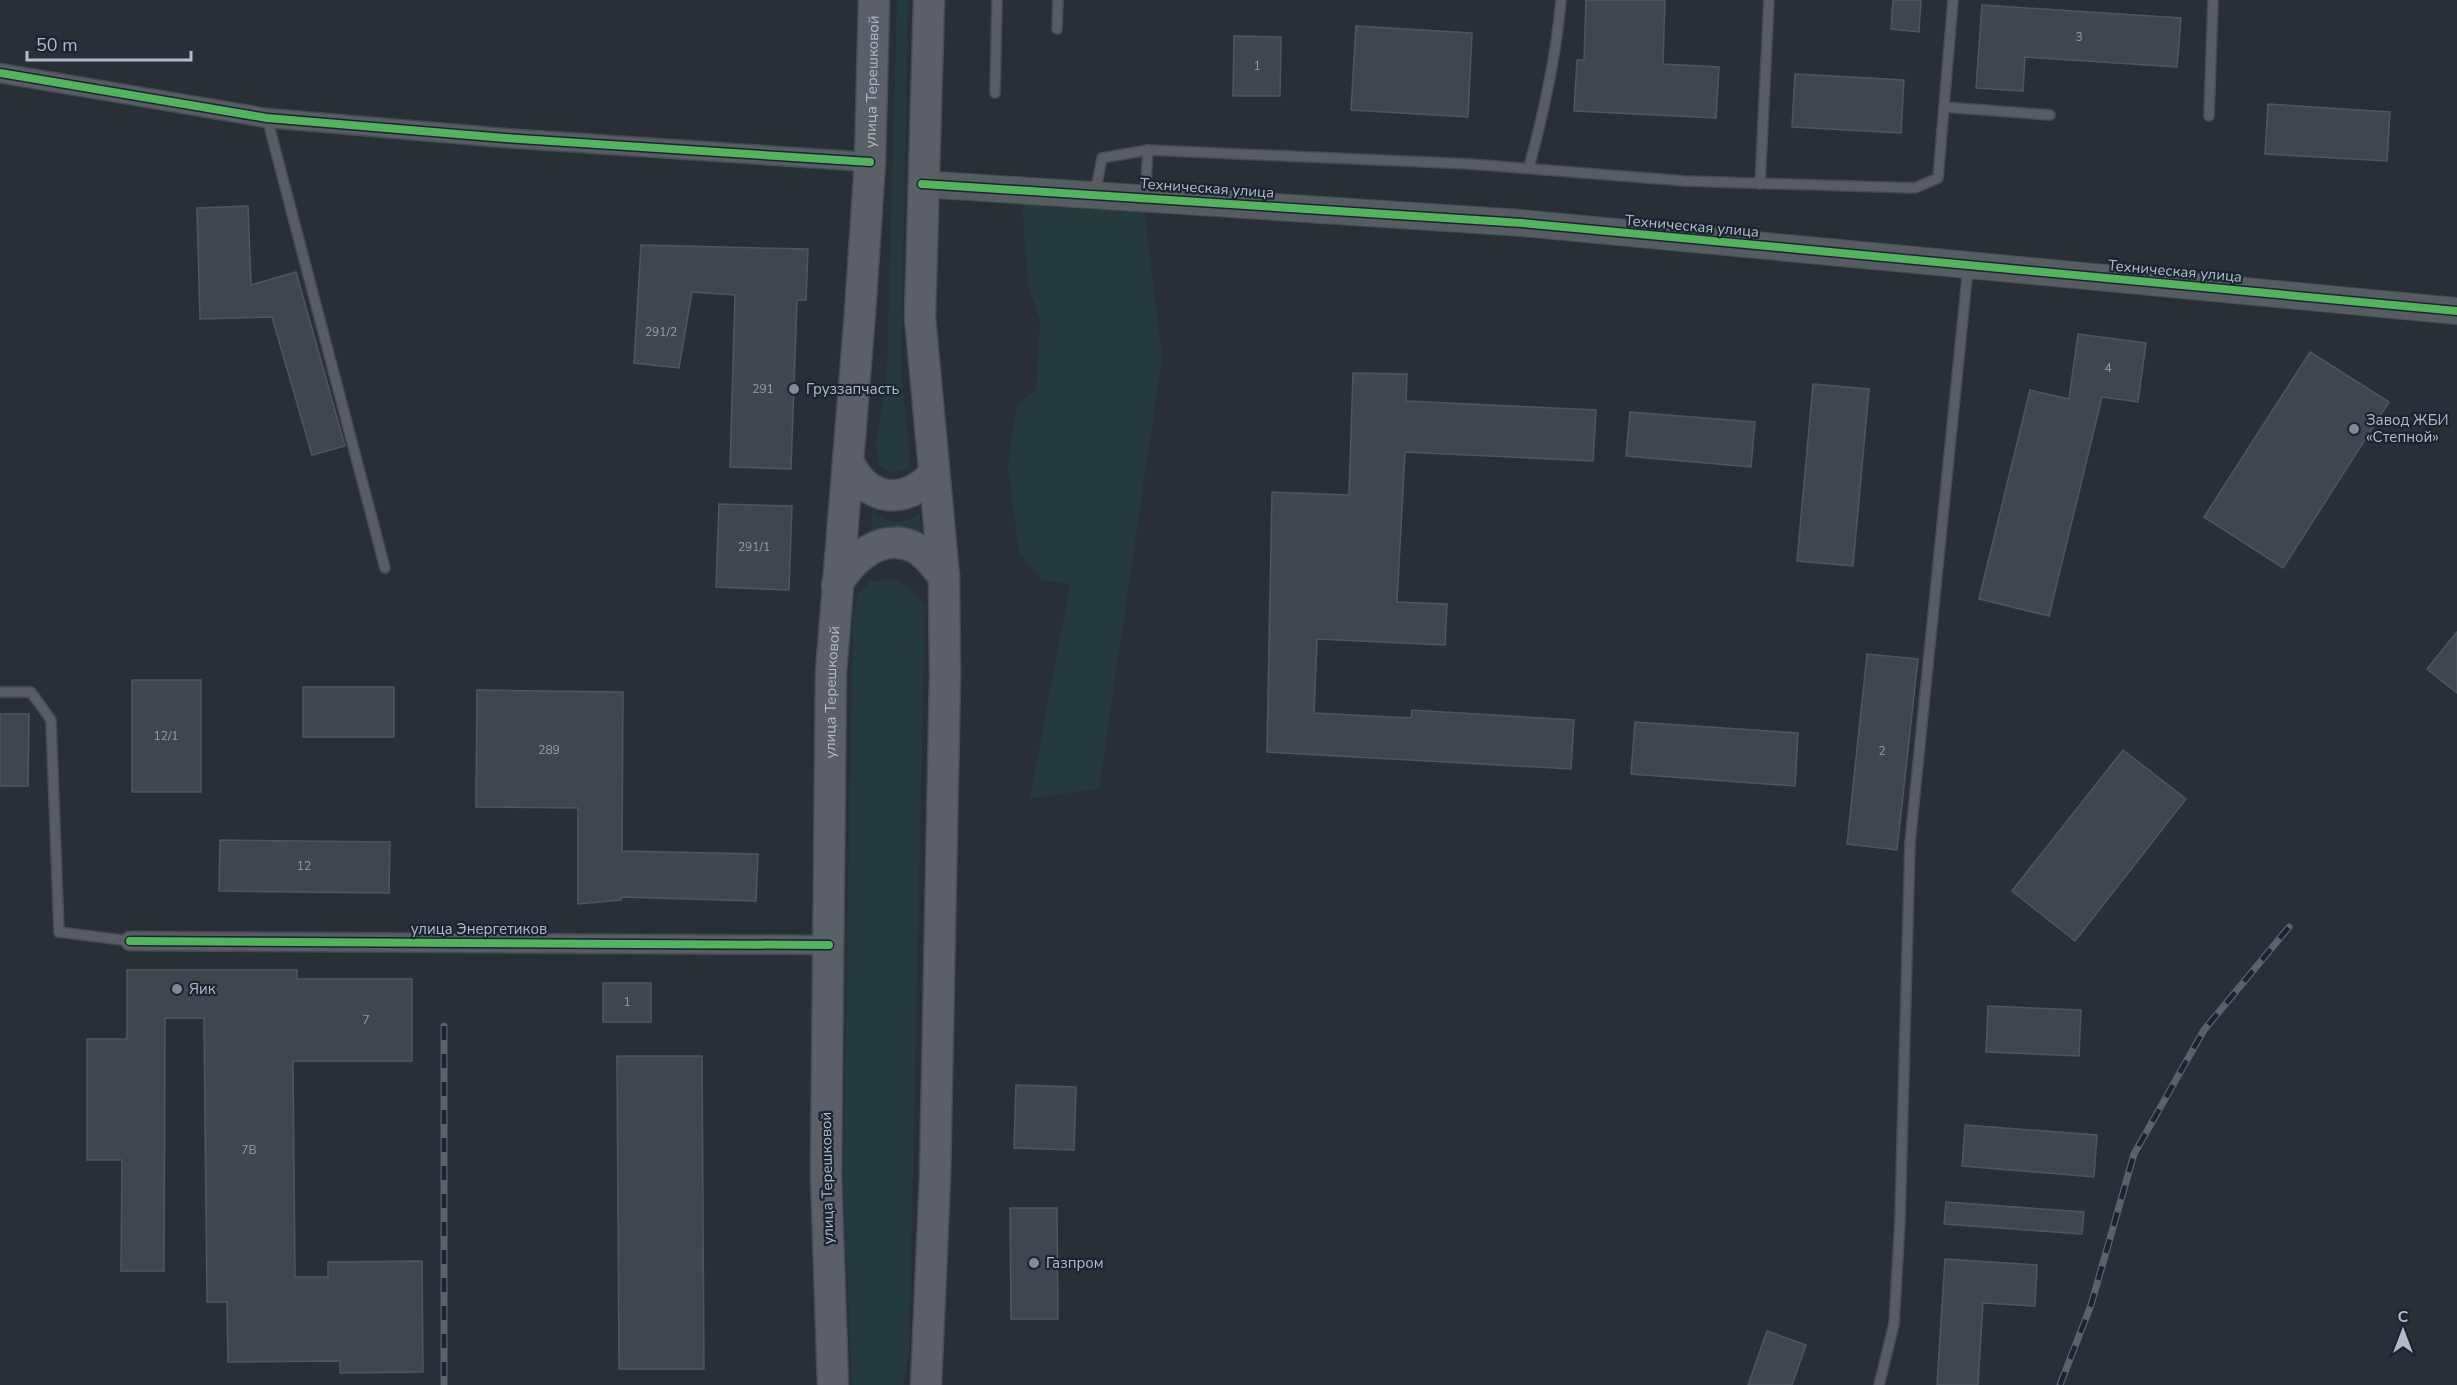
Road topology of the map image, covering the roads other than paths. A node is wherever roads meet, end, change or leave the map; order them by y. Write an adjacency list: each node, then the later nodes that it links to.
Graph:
1 (874, 0): 17 (main road, улица Терешковой)
2 (929, 0): 19 (main road)
3 (997, 0): 11 (lane)
4 (1058, 0): 9 (lane)
5 (1561, 0): 18 (lane)
6 (1769, 0): 20 (lane)
7 (1953, 0): 12 (lane)
8 (2212, 0): 14 (lane)
9 (1057, 29)
10 (0, 73): 15 (street)
11 (995, 93)
12 (1944, 107): 13 (lane); 20 (lane)
13 (2050, 115)
14 (2209, 116)
15 (267, 118): 17 (street); 27 (lane)
16 (1148, 150): 18 (lane); 21 (lane); 22 (lane)
17 (870, 162): 25 (main road, улица Терешковой)
18 (1529, 167): 20 (lane)
19 (922, 184): 21 (street, Техническая улица); 26 (main road)
20 (1760, 184)
21 (1095, 194): 22 (street, Техническая улица)
22 (1145, 197): 23 (street, Техническая улица)
23 (1969, 265): 24 (street, Техническая улица); 35 (lane)
24 (2457, 311)
25 (849, 463): 26 (main road); 29 (main road, улица Терешковой)
26 (934, 474): 28 (main road)
27 (385, 568)
28 (944, 577): 29 (main road); 34 (main road)
29 (837, 586): 32 (main road, улица Терешковой)
30 (0, 692): 31 (lane)
31 (130, 941): 32 (street, улица Энергетиков)
32 (829, 945): 33 (main road, улица Терешковой)
33 (833, 1385)
34 (926, 1385)
35 (1879, 1385)

